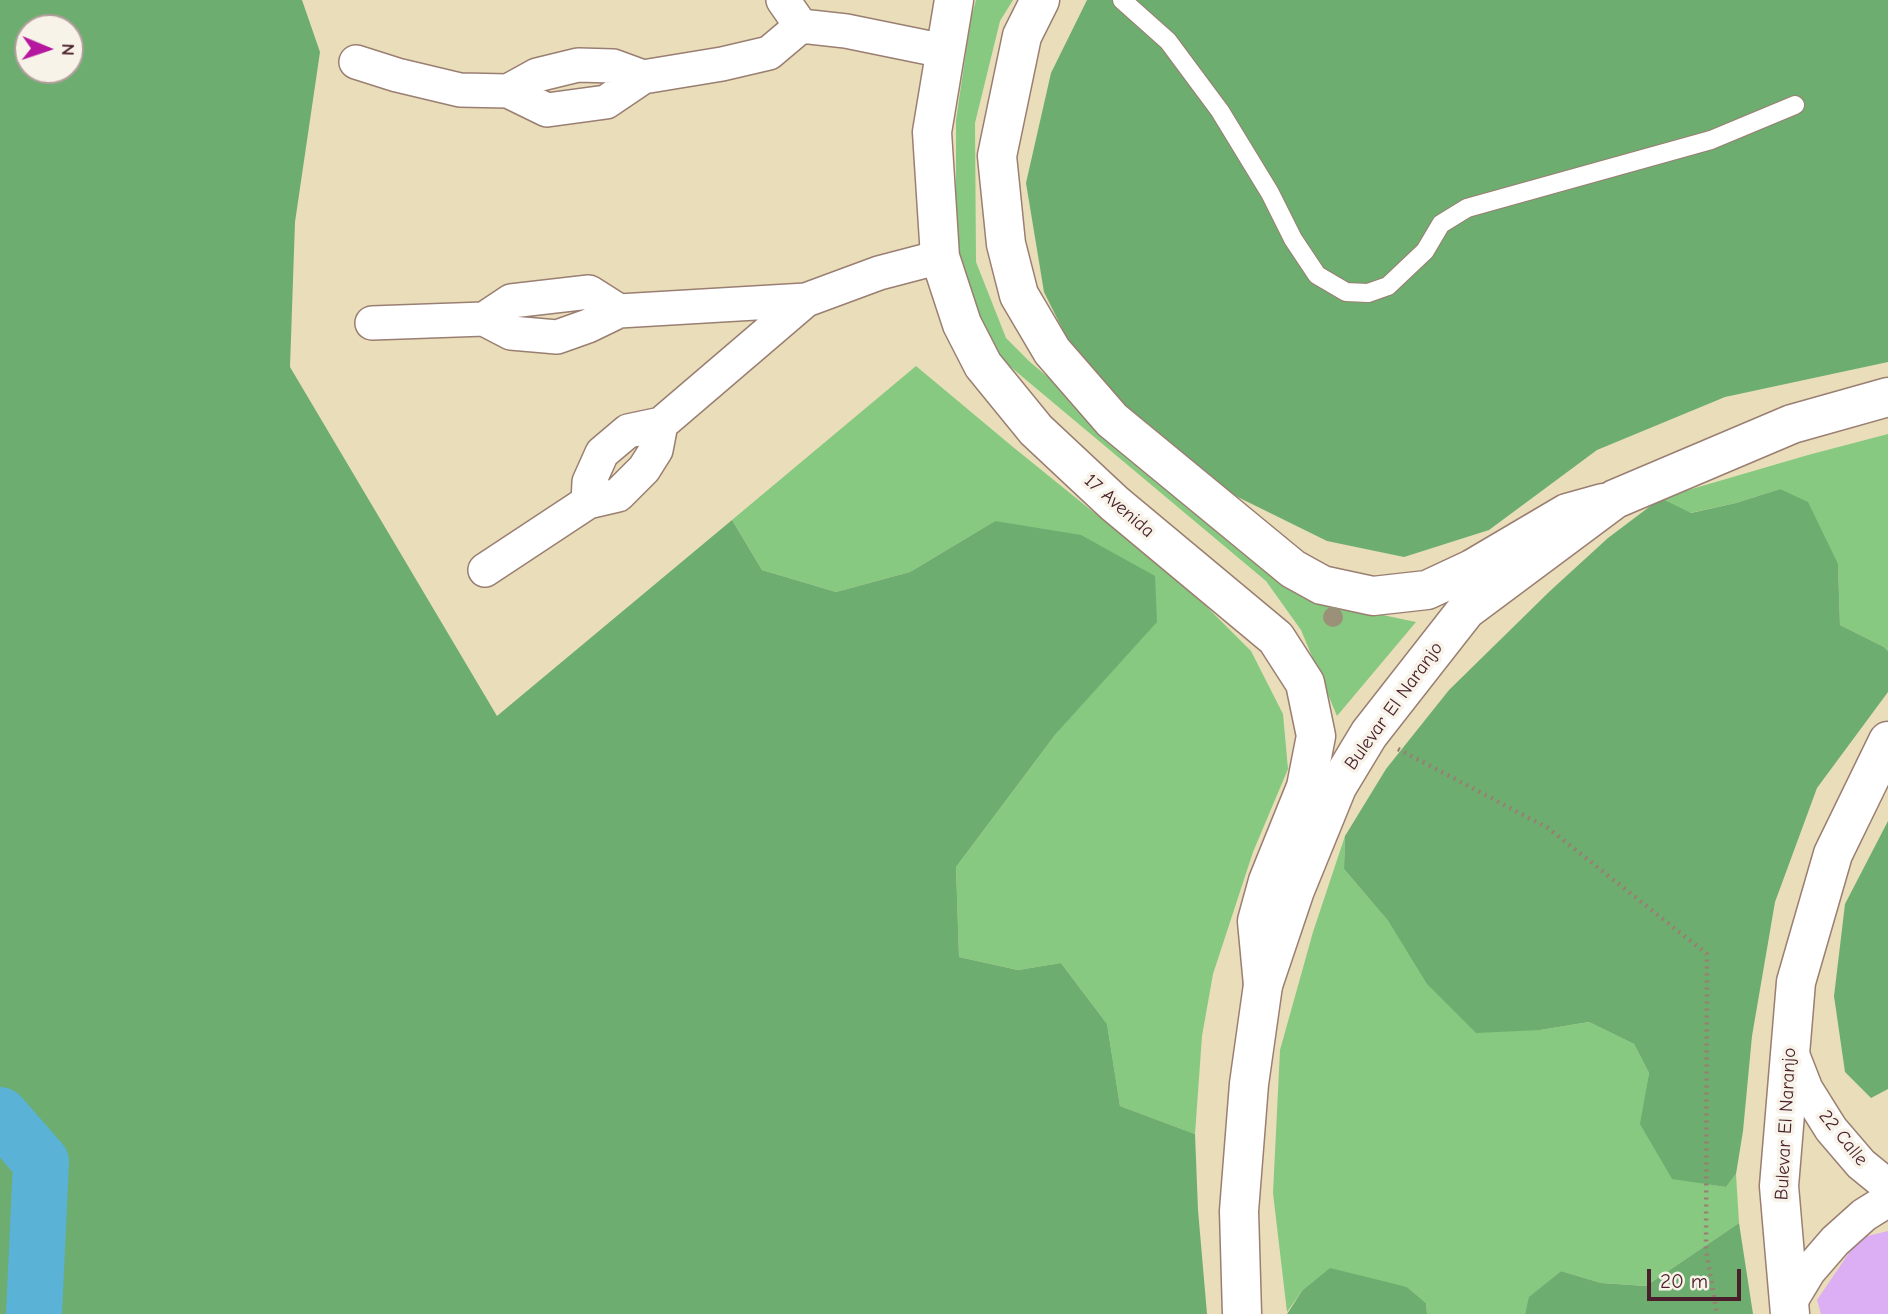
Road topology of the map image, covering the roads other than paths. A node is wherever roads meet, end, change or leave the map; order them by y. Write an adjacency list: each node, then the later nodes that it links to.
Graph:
1 (954, 0): 5 (main road, 17 Avenida)
2 (1040, 0): 12 (main road)
3 (1122, 0): 7 (lane)
4 (792, 13): 5 (street); 6 (street)
5 (944, 51): 8 (main road, 17 Avenida)
6 (356, 62)
7 (1795, 105)
8 (940, 257): 9 (street); 15 (main road, 17 Avenida)
9 (806, 300): 10 (street); 13 (street)
10 (372, 323)
11 (1888, 397): 12 (main road, Bulevar El Naranjo)
12 (1615, 499): 15 (main road, Bulevar El Naranjo)
13 (485, 569)
14 (1888, 741): 16 (main road, Bulevar El Naranjo)
15 (1263, 985): 20 (main road, Bulevar El Naranjo)
16 (1789, 1046): 17 (street, 22 Calle); 19 (main road, Bulevar El Naranjo)
17 (1888, 1186)
18 (1888, 1200): 19 (street)
19 (1790, 1309)
20 (1242, 1314)

